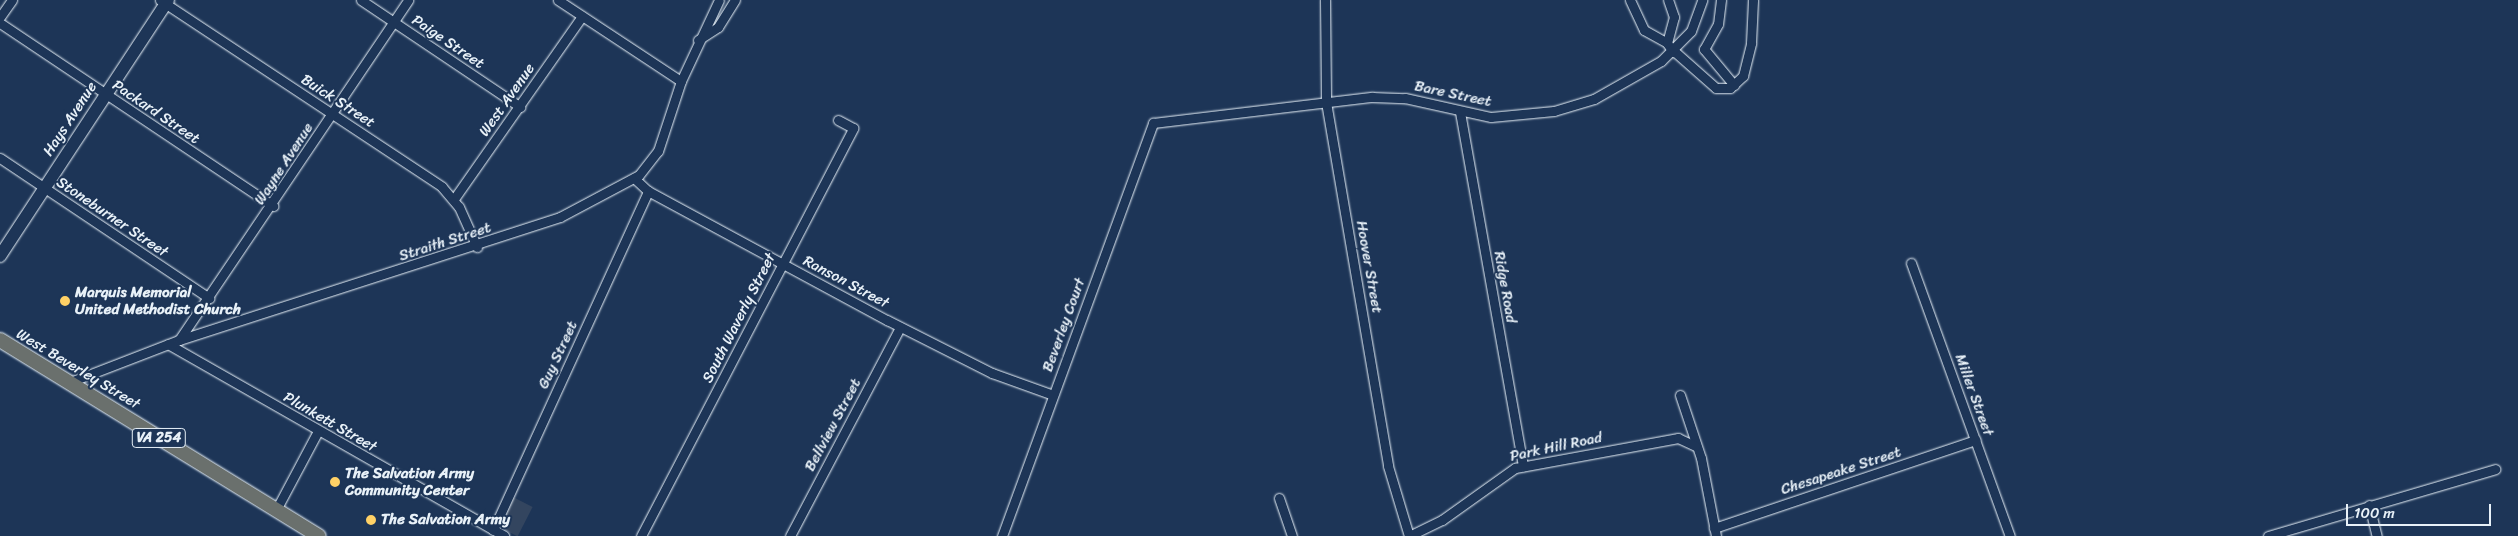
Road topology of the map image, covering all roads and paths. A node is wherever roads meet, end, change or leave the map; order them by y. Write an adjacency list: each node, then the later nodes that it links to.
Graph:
1 (12, 0): 15 (street)
2 (361, 0): 16 (street, Paige Street)
3 (408, 0): 16 (street, Wayne Avenue)
4 (558, 0): 14 (street)
5 (719, 0): 18 (street, Straith Street)
6 (735, 0): 18 (street)
7 (1324, 0): 24 (street, Hoover Street)
8 (1630, 0): 19 (street)
9 (1668, 0): 19 (street)
10 (1702, 0): 20 (street, Bare Street)
11 (1721, 0): 22 (street)
12 (1753, 0): 22 (street)
13 (164, 1): 23 (street, Hays Avenue); 27 (street, Buick Street)
14 (582, 16): 21 (street); 25 (street, West Avenue)
15 (0, 18)
16 (394, 22): 25 (street, Paige Street); 27 (street, Wayne Avenue)
17 (0, 23): 23 (street, Packard Street)
18 (698, 40): 21 (street, Straith Street)
19 (1667, 43): 20 (street)
20 (1674, 52): 22 (street); 26 (street, Bare Street)
21 (681, 81): 31 (street, Straith Street)
22 (1734, 86)
23 (106, 95): 32 (street, Hays Avenue); 35 (street, Packard Street)
24 (1326, 102): 26 (street, Bare Street); 29 (street, Bare Street); 64 (street, Hoover Street)
25 (520, 107): 34 (street, West Avenue)
26 (1460, 112): 51 (street, Ridge Road)
27 (332, 115): 34 (street, Buick Street); 35 (street, Wayne Avenue)
28 (838, 120): 39 (street, South Waverly Street)
29 (1153, 124): 46 (street, Beverley Court)
30 (0, 158): 32 (street, Stoneburner Street)
31 (634, 178): 33 (street, Ranson Street); 36 (street, Straith Street)
32 (44, 188): 37 (street, Hays Avenue); 40 (street, Stoneburner Street)
33 (648, 191): 39 (street, Ranson Street); 56 (street, Guy Street)
34 (454, 199): 36 (street)
35 (273, 206): 40 (street, Wayne Avenue)
36 (476, 247): 42 (street, Straith Street)
37 (0, 256)
38 (1911, 263): 49 (street, Miller Street)
39 (782, 265): 41 (street, Ranson Street); 60 (street, South Waverly Street)
40 (209, 298): 42 (street, Wayne Avenue)
41 (900, 327): 46 (street, Ranson Street); 61 (street, Bellview Street)
42 (179, 340): 44 (street, Straith Street)
43 (1, 343): 45 (main road, West Beverley Street / VA 254)
44 (168, 344): 45 (street, Straith Street); 48 (street, Plunkett Street)
45 (70, 382): 55 (main road, West Beverley Street / VA 254)
46 (1053, 395): 62 (street, Beverley Court)
47 (1680, 396): 50 (street)
48 (318, 431): 55 (street); 56 (street, Plunkett Street)
49 (1976, 440): 57 (street, Chesapeake Street); 65 (street, Miller Street)
50 (1695, 446): 51 (street, Park Hill Road); 57 (street)
51 (1523, 466): 64 (street, Park Hill Road)
52 (2494, 469): 54 (street)
53 (1279, 498): 63 (street)
54 (2369, 505): 66 (street); 67 (street)
55 (276, 510): 58 (main road, West Beverley Street / VA 254)
56 (493, 530): 59 (street, Plunkett Street)
57 (1715, 532)
58 (318, 536)
59 (504, 536)
60 (641, 536)
61 (790, 536)
62 (1002, 536)
63 (1292, 536)
64 (1409, 536)
65 (2010, 536)
66 (2268, 536)
67 (2377, 536)

